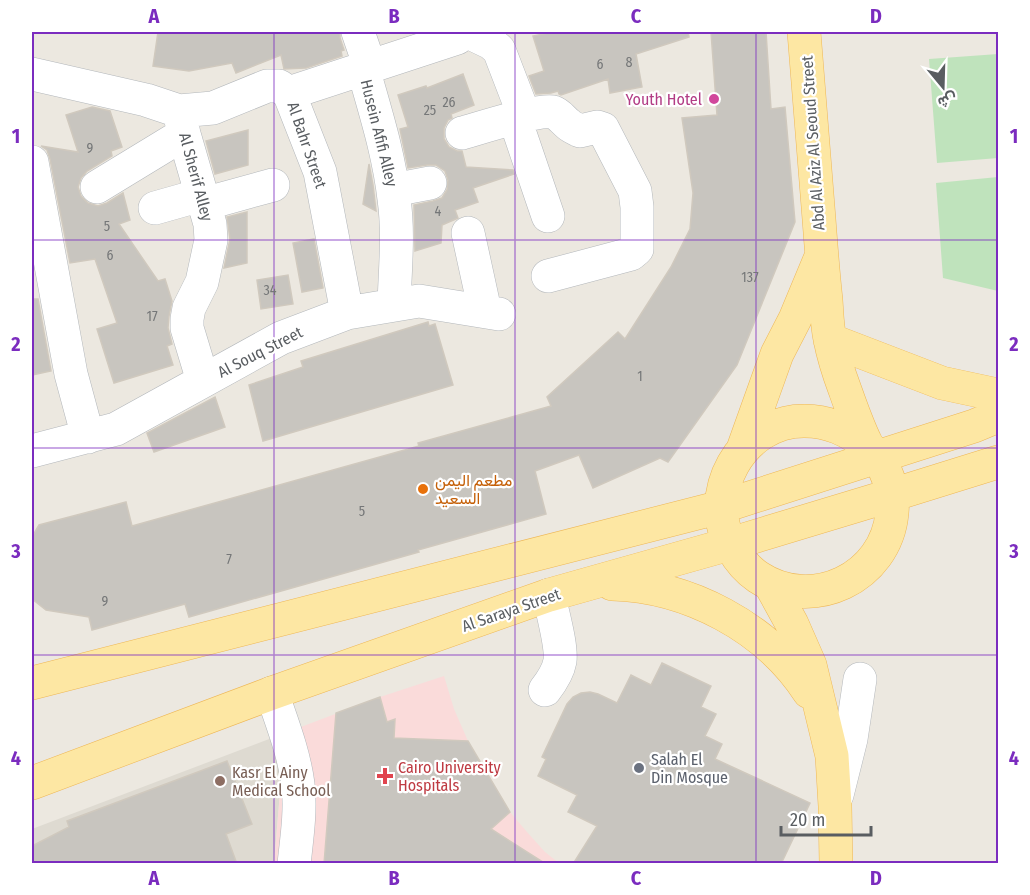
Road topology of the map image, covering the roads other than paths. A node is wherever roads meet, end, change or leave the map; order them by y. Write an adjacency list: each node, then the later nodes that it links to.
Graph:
1 (358, 32): 4 (street, Husein Afifi Alley)
2 (467, 32): 4 (street, Al Bahr Street); 7 (street)
3 (804, 32): 19 (main road, Abd Al Aziz Al Seoud Street)
4 (366, 68): 6 (street, Al Bahr Street); 14 (street, Husein Afifi Alley)
5 (32, 74): 8 (street)
6 (289, 93): 8 (street); 22 (street, Al Bahr Street)
7 (520, 117): 9 (street); 17 (street); 20 (street)
8 (182, 122): 13 (street); 15 (street, Al Sherif Alley)
9 (462, 133)
10 (32, 162): 27 (street)
11 (430, 183): 14 (street)
12 (273, 185): 15 (street)
13 (97, 187)
14 (393, 190): 21 (street, Husein Afifi Alley)
15 (202, 200): 16 (street); 24 (street, Al Sherif Alley)
16 (155, 208)
17 (548, 216)
18 (468, 233): 21 (street, Al Souq Street)
19 (821, 254): 23 (main road, Abd Al Aziz Al Seoud Street); 28 (main road, Abd Al Aziz Al Seoud Street)
20 (548, 276)
21 (394, 305): 22 (street, Al Souq Street)
22 (347, 312): 24 (street, Al Souq Street)
23 (830, 340): 25 (main road); 30 (main road, Abd Al Aziz Al Seoud Street)
24 (203, 381): 27 (street, Al Souq Street)
25 (999, 394)
26 (999, 416): 30 (main road)
27 (88, 437): 29 (street, Al Souq Street)
28 (743, 449): 30 (main road); 33 (main road)
29 (32, 451)
30 (872, 451): 32 (main road, Abd Al Aziz Al Seoud Street); 33 (main road)
31 (999, 462): 32 (main road, Al Saraya Street)
32 (892, 495): 34 (main road, Al Saraya Street); 36 (main road)
33 (721, 507): 34 (main road); 39 (main road)
34 (729, 544): 35 (main road, Al Saraya Street); 36 (main road)
35 (592, 584): 37 (main road, Al Saraya Street); 42 (main road)
36 (770, 584): 42 (main road)
37 (549, 596): 40 (street); 41 (main road, Al Saraya Street)
38 (860, 679): 44 (street)
39 (32, 683)
40 (545, 690)
41 (273, 693): 43 (main road, Al Saraya Street); 45 (street)
42 (821, 709): 44 (main road)
43 (32, 783)
44 (835, 806): 46 (main road)
45 (294, 864)
46 (836, 864)

